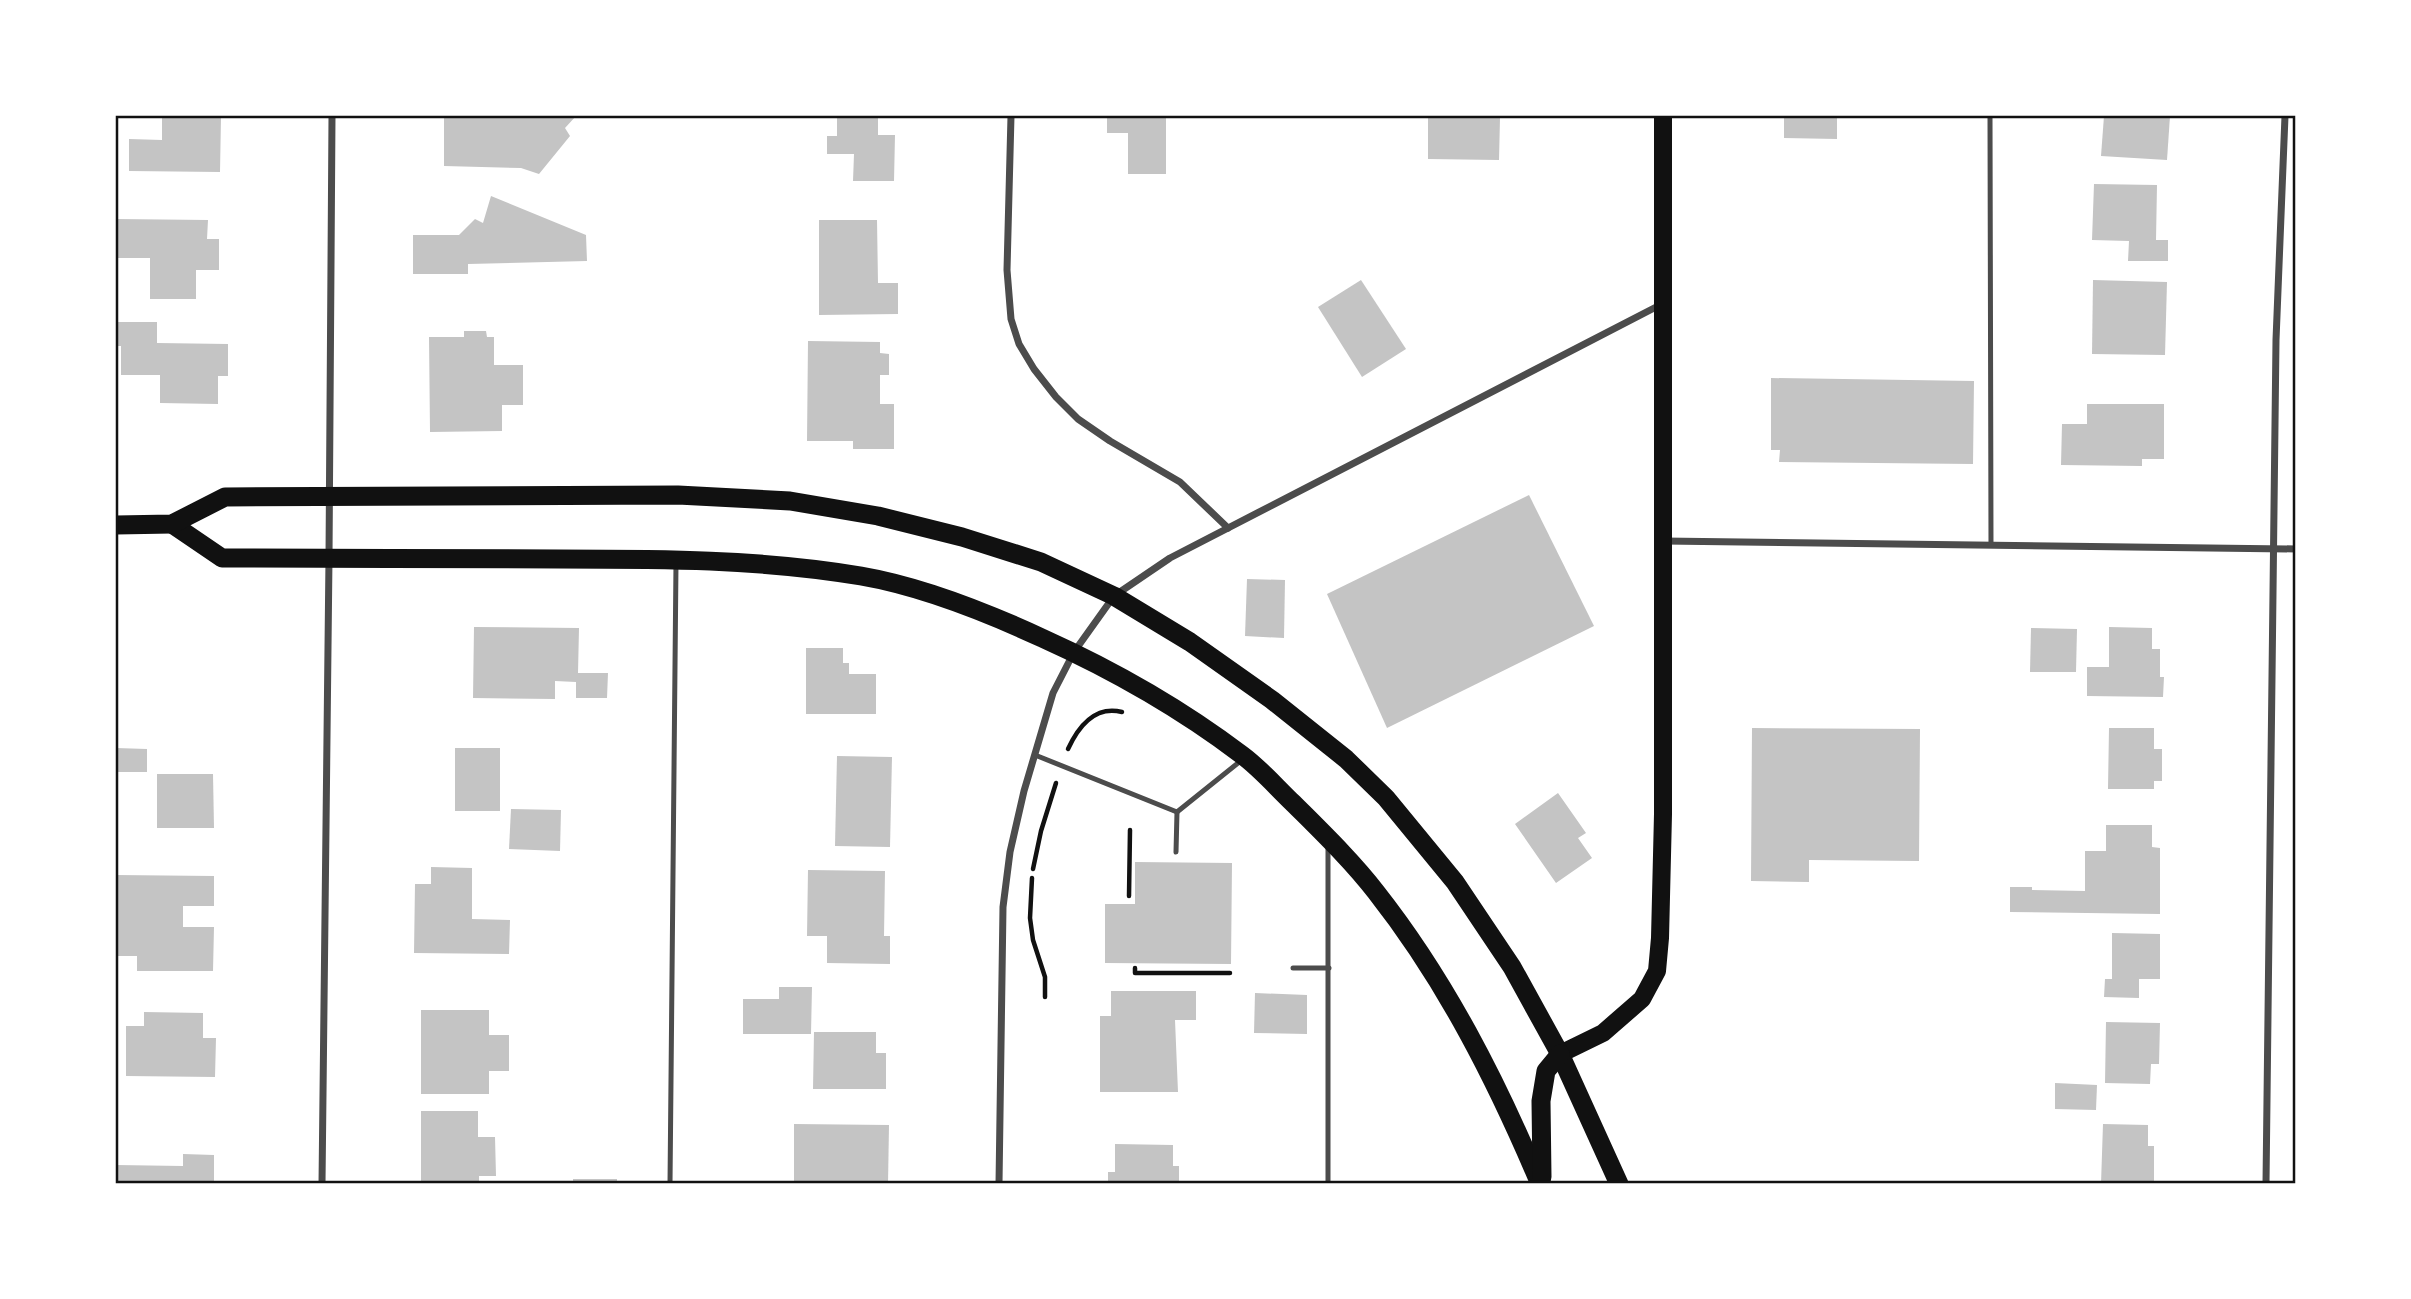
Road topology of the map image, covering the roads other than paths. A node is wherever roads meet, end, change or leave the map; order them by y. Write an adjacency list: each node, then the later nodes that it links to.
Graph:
1 (332, 116): 7 (street)
2 (1011, 116): 10 (street)
3 (1663, 116): 6 (main road)
4 (1990, 116): 12 (lane)
5 (2285, 116): 13 (street)
6 (1661, 304): 10 (street); 11 (main road)
7 (329, 495): 8 (highway); 15 (street); 17 (highway)
8 (172, 524): 9 (highway); 15 (highway)
9 (116, 525)
10 (1228, 528): 17 (street)
11 (1664, 541): 12 (street); 26 (main road)
12 (1991, 545): 13 (street)
13 (2274, 549): 14 (street); 33 (street)
14 (2295, 550)
15 (329, 558): 16 (highway); 27 (street)
16 (676, 559): 18 (highway); 28 (lane)
17 (1114, 596): 18 (street); 26 (highway)
18 (1074, 652): 19 (street); 20 (highway)
19 (1035, 755): 21 (lane); 29 (street)
20 (1245, 758): 21 (lane); 22 (highway)
21 (1177, 812): 23 (lane)
22 (1328, 839): 25 (lane); 31 (highway)
23 (1176, 852)
24 (1293, 968): 25 (lane)
25 (1329, 968): 30 (lane)
26 (1560, 1054): 31 (highway); 32 (highway)
27 (322, 1184)
28 (670, 1184)
29 (999, 1184)
30 (1328, 1184)
31 (1541, 1184)
32 (1619, 1184)
33 (2266, 1184)

